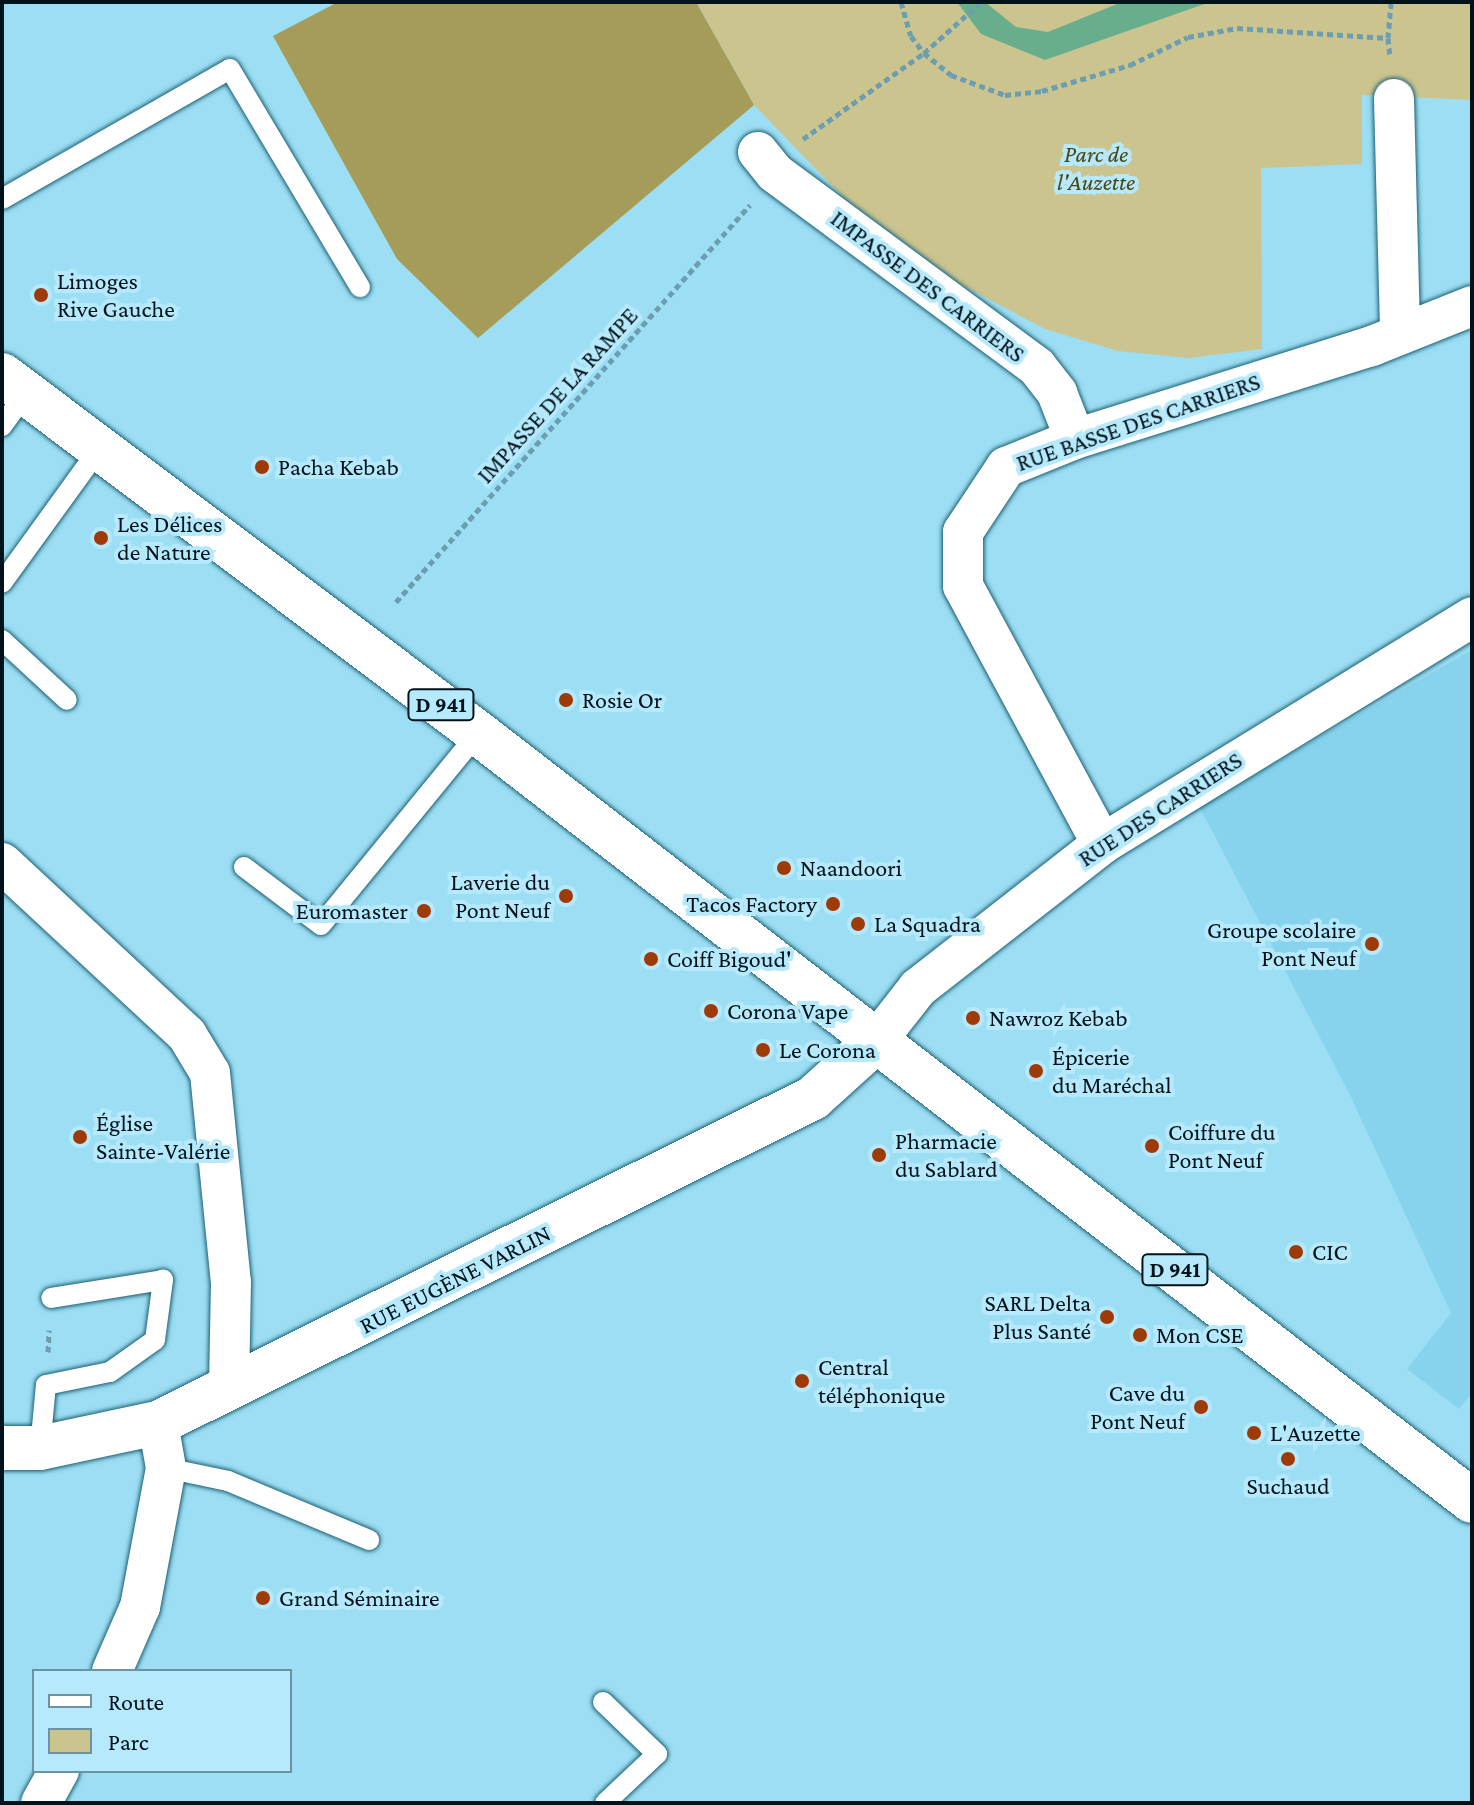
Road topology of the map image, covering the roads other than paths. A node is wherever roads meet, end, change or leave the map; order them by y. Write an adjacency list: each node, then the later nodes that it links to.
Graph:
1 (1394, 99): 6 (street)
2 (763, 159): 8 (street, IMPASSE DES CARRIERS)
3 (2, 199): 4 (lane)
4 (360, 287)
5 (1472, 306): 6 (street, RUE BASSE DES CARRIERS)
6 (1400, 334): 8 (street, RUE BASSE DES CARRIERS)
7 (10, 398): 9 (main road, D 941)
8 (1075, 439): 15 (street, RUE BASSE DES CARRIERS)
9 (99, 449): 10 (lane); 14 (main road, D 941)
10 (2, 583)
11 (1472, 617): 15 (street, RUE DES CARRIERS)
12 (2, 640): 13 (lane)
13 (67, 700)
14 (478, 733): 17 (lane); 18 (main road, D 941)
15 (1102, 844): 18 (street, RUE DES CARRIERS)
16 (2, 863): 20 (street)
17 (244, 867)
18 (878, 1039): 20 (main road, RUE EUGÈNE VARLIN); 24 (main road, D 941)
19 (51, 1298): 22 (lane)
20 (229, 1389): 21 (main road, RUE EUGÈNE VARLIN)
21 (158, 1423): 22 (main road, RUE EUGÈNE VARLIN); 23 (street)
22 (21, 1448)
23 (166, 1468): 25 (lane); 26 (street)
24 (1472, 1501)
25 (369, 1540)
26 (113, 1669)
27 (603, 1702): 30 (lane)
28 (58, 1773): 29 (street)
29 (41, 1803)
30 (605, 1803)

